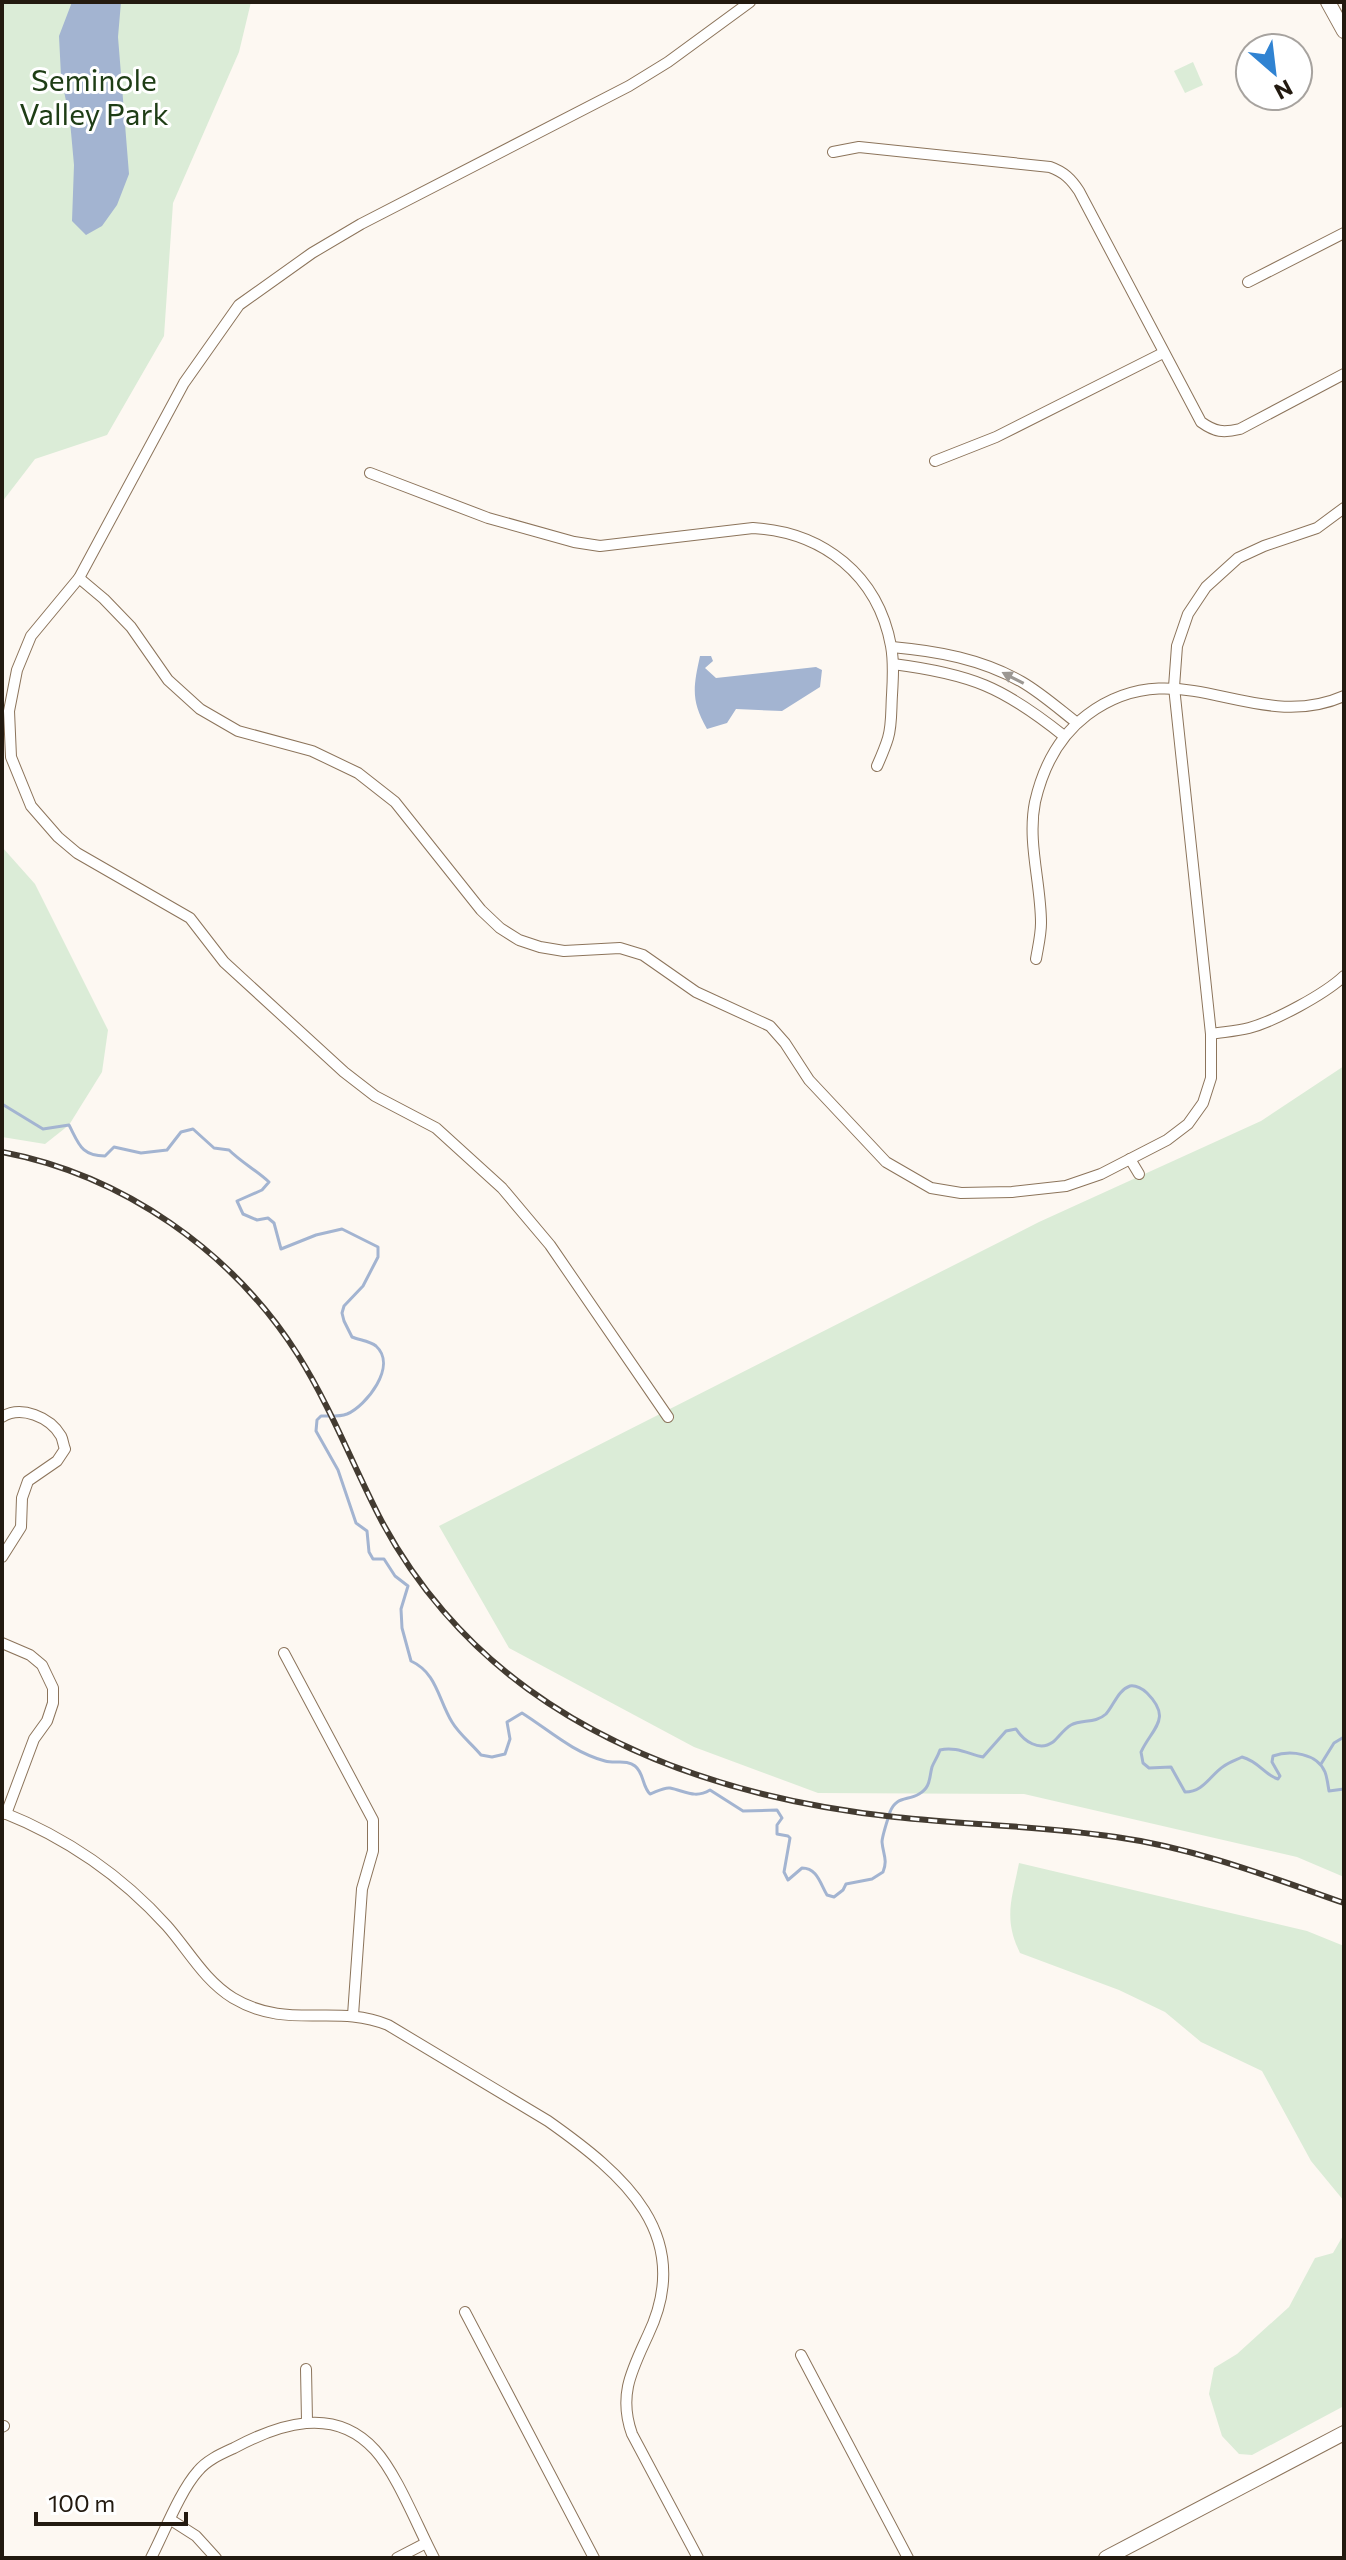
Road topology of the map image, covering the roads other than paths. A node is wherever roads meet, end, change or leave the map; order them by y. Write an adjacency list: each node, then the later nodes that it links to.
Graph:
1 (750, 2): 12 (street)
2 (1328, 2): 3 (street)
3 (1344, 31)
4 (833, 152): 7 (street)
5 (1344, 233): 6 (street)
6 (1248, 282)
7 (1163, 353): 8 (street); 9 (street)
8 (1344, 374)
9 (935, 461)
10 (370, 473): 13 (street)
11 (1344, 508): 15 (street)
12 (79, 578): 23 (street); 26 (street)
13 (892, 647): 14 (street); 17 (street, one-way to 13)
14 (893, 664): 18 (street); 19 (street)
15 (1174, 687): 16 (street); 17 (street); 22 (street)
16 (1344, 696)
17 (1077, 723): 18 (street)
18 (1064, 736): 20 (street)
19 (877, 766)
20 (1036, 959)
21 (1344, 976): 22 (street)
22 (1211, 1034): 23 (street)
23 (1130, 1159): 24 (street)
24 (1139, 1174)
25 (2, 1417): 27 (street)
26 (668, 1417)
27 (2, 1557)
28 (2, 1643): 30 (street)
29 (284, 1653): 31 (street)
30 (4, 1813): 31 (street)
31 (353, 2015): 45 (street)
32 (465, 2312): 44 (street)
33 (801, 2355): 46 (street)
34 (306, 2369): 35 (street)
35 (307, 2421): 37 (street); 38 (street)
36 (1344, 2433): 39 (street)
37 (171, 2520): 40 (street); 41 (street)
38 (426, 2543): 42 (street); 43 (street)
39 (1117, 2556)
40 (151, 2558)
41 (216, 2558)
42 (397, 2558)
43 (434, 2558)
44 (594, 2558)
45 (698, 2558)
46 (908, 2558)

